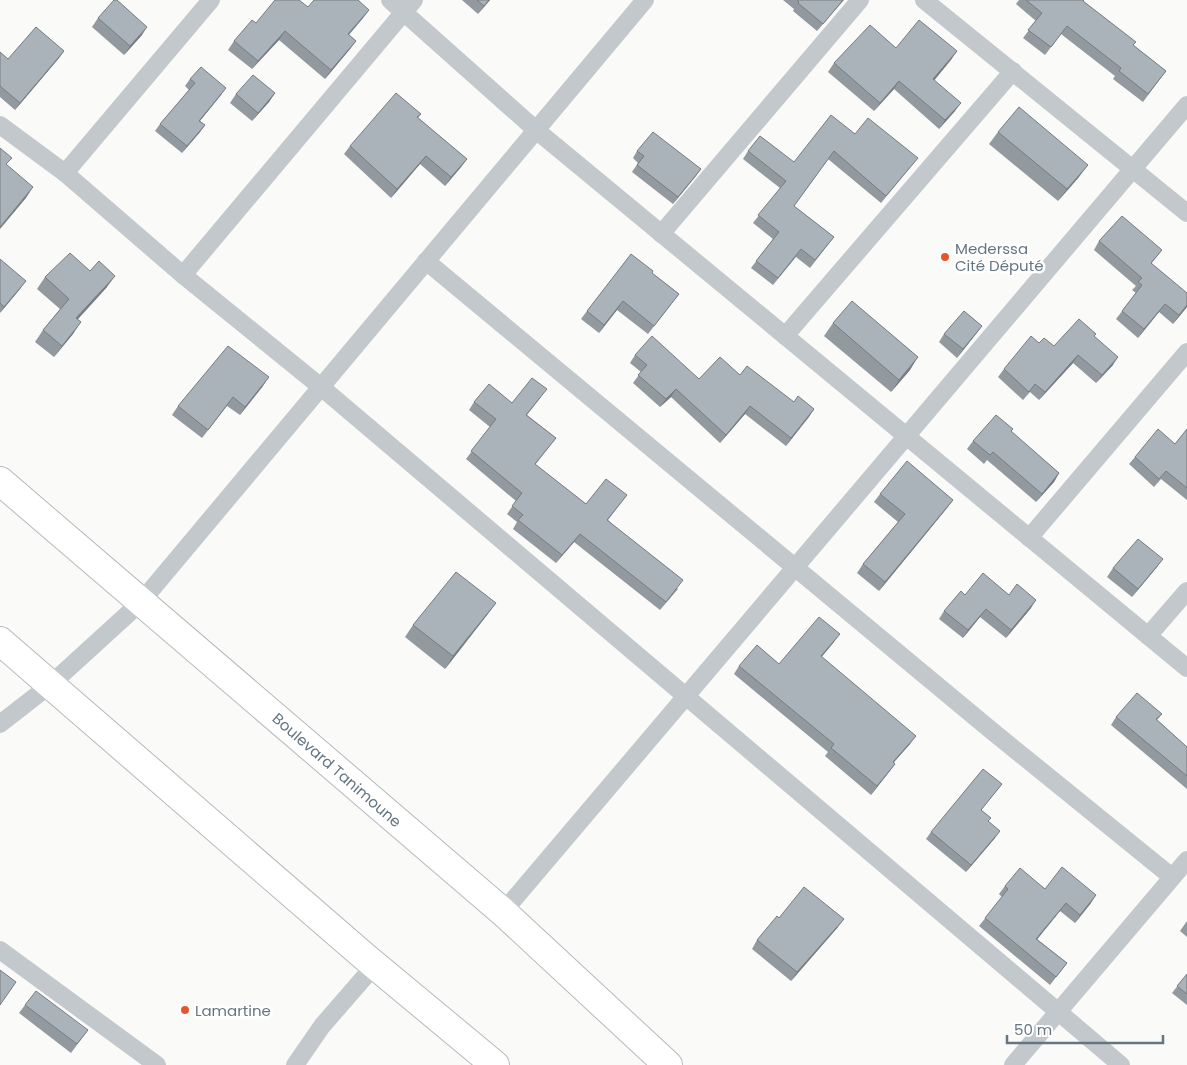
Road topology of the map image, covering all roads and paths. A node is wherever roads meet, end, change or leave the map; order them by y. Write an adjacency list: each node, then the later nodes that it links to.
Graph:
1 (210, 0): 12 (street)
2 (390, 0): 6 (street)
3 (645, 0): 10 (street)
4 (860, 0): 14 (street)
5 (924, 0): 7 (street)
6 (409, 6): 10 (street); 16 (street)
7 (1013, 71): 11 (street); 17 (street)
8 (1187, 105): 11 (street)
9 (0, 124): 12 (street)
10 (536, 130): 14 (street); 15 (street)
11 (1134, 168): 13 (street); 20 (street)
12 (65, 173): 16 (street)
13 (1187, 213)
14 (661, 234): 17 (street)
15 (426, 262): 19 (street); 23 (street)
16 (183, 275): 19 (street)
17 (785, 336): 20 (street)
18 (1187, 352): 22 (street)
19 (321, 387): 25 (street); 30 (street)
20 (906, 436): 22 (street); 23 (street)
21 (0, 481): 25 (main road, Boulevard Tanimoune)
22 (1029, 538): 26 (street)
23 (795, 568): 30 (street); 33 (street)
24 (1187, 590): 26 (street)
25 (140, 602): 29 (street); 34 (main road, Boulevard Tanimoune)
26 (1148, 636): 28 (street)
27 (0, 641): 29 (main road)
28 (1187, 668)
29 (50, 685): 31 (street); 36 (main road)
30 (686, 696): 34 (street); 37 (street)
31 (0, 724)
32 (1187, 860): 33 (street)
33 (1172, 877): 37 (street)
34 (503, 912): 41 (main road, Boulevard Tanimoune)
35 (0, 950): 38 (street)
36 (375, 965): 39 (street); 40 (main road)
37 (1059, 1011): 42 (street); 43 (street)
38 (156, 1065)
39 (294, 1065)
40 (494, 1065)
41 (668, 1065)
42 (1013, 1065)
43 (1121, 1065)

